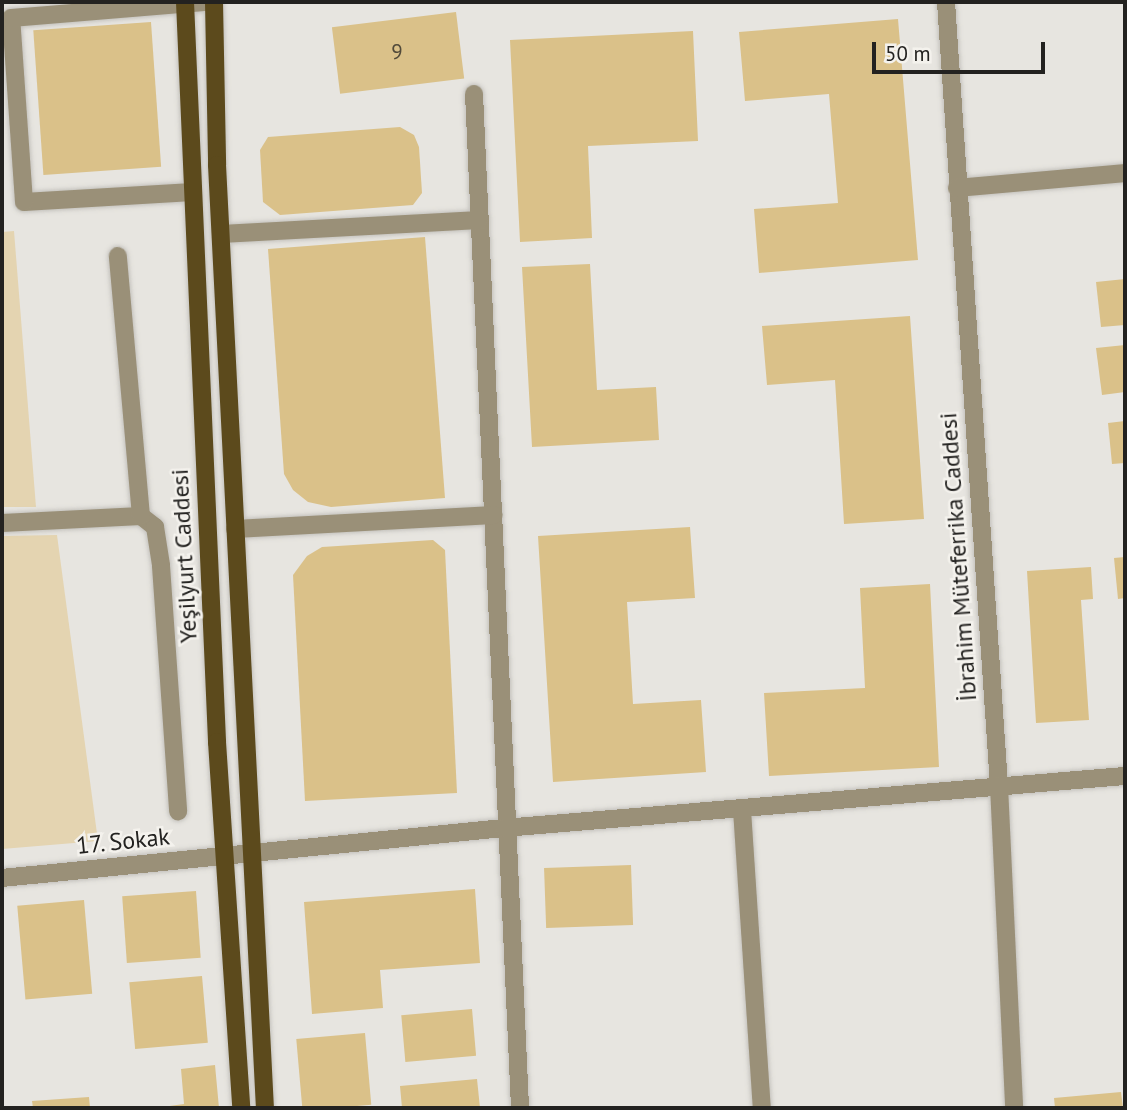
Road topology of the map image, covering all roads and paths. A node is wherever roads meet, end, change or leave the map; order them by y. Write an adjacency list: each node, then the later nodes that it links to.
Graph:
1 (204, 2): 4 (street)
2 (214, 2): 10 (main road, Yeşilyurt Caddesi)
3 (946, 2): 7 (street, İbrahim Müteferrika Caddesi)
4 (185, 3): 8 (main road, Yeşilyurt Caddesi); 8 (street)
5 (474, 94): 9 (street)
6 (1125, 173): 7 (street)
7 (957, 188): 17 (street, İbrahim Müteferrika Caddesi)
8 (192, 192): 22 (main road, Yeşilyurt Caddesi)
9 (480, 220): 10 (street); 12 (street)
10 (221, 234): 15 (main road, Yeşilyurt Caddesi)
11 (118, 256): 13 (street)
12 (494, 515): 15 (street); 20 (street)
13 (141, 516): 14 (street); 19 (street)
14 (2, 523)
15 (234, 530): 21 (main road, Yeşilyurt Caddesi)
16 (1125, 776): 17 (street, 17. Sokak)
17 (999, 786): 18 (street, 17. Sokak); 28 (street, İbrahim Müteferrika Caddesi)
18 (743, 810): 20 (street, 17. Sokak); 27 (street)
19 (178, 811)
20 (504, 828): 21 (street, 17. Sokak); 26 (street)
21 (249, 853): 22 (street, 17. Sokak); 25 (main road, Yeşilyurt Caddesi)
22 (226, 855): 23 (street, 17. Sokak); 24 (main road, Yeşilyurt Caddesi)
23 (2, 878)
24 (241, 1108)
25 (265, 1108)
26 (520, 1108)
27 (762, 1108)
28 (1014, 1108)

